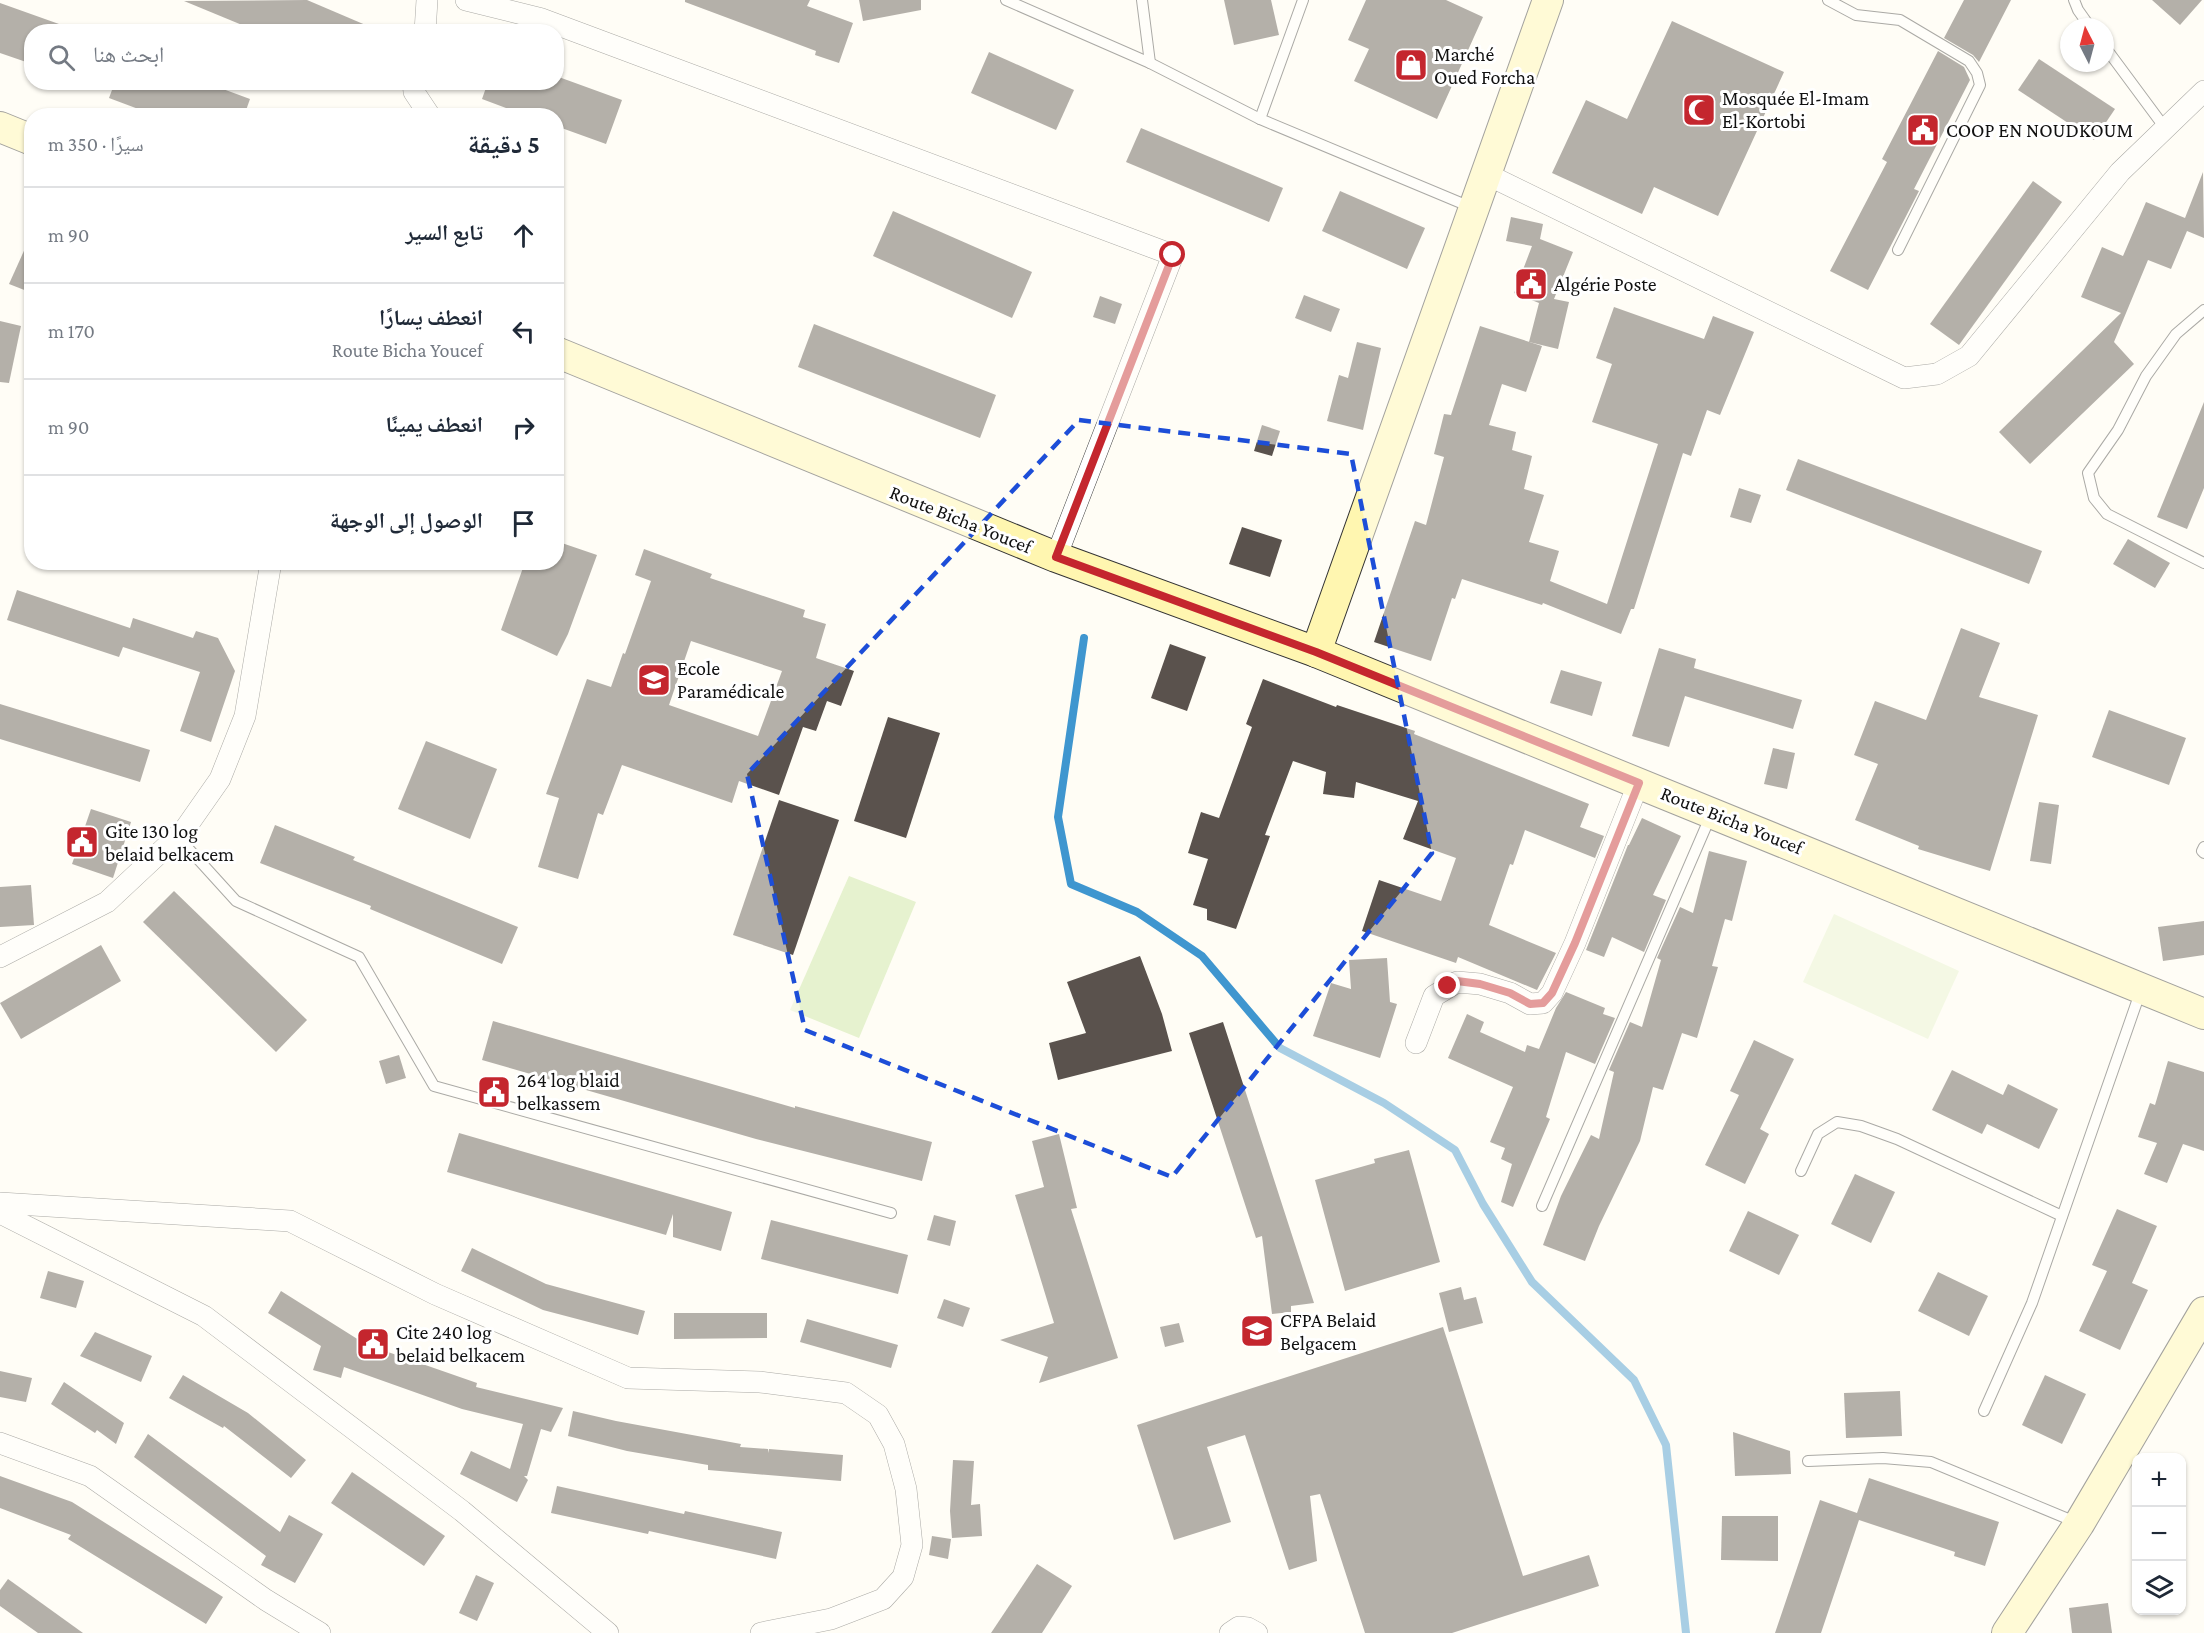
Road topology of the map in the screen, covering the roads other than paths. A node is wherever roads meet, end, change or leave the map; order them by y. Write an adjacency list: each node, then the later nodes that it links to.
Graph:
1 (427, 0): 10 (street)
2 (466, 0): 11 (street)
3 (1006, 0): 14 (lane)
4 (1142, 0): 14 (lane)
5 (1303, 0): 18 (lane)
6 (1548, 0): 22 (main road)
7 (1828, 0): 24 (lane)
8 (2074, 0): 9 (lane)
9 (2084, 18)
10 (426, 24)
11 (555, 24)
12 (564, 27): 27 (street)
13 (2114, 59): 20 (lane)
14 (1150, 63): 18 (lane)
15 (414, 90): 17 (street)
16 (2204, 91): 20 (street)
17 (425, 108)
18 (1260, 119): 23 (lane)
19 (0, 127): 21 (main road)
20 (2165, 128): 22 (street)
21 (24, 137)
22 (1486, 174): 23 (main road)
23 (1474, 208): 30 (main road)
24 (1898, 250)
25 (2204, 310): 28 (lane)
26 (564, 355): 27 (main road, Route Bicha Youcef)
27 (1056, 557): 30 (main road, Route Bicha Youcef)
28 (2204, 562)
29 (270, 570): 33 (street)
30 (1316, 652): 31 (main road, Route Bicha Youcef)
31 (1639, 783): 32 (main road, Route Bicha Youcef); 39 (street)
32 (1712, 812): 37 (main road, Route Bicha Youcef); 42 (lane)
33 (177, 836): 36 (street); 44 (lane)
34 (2204, 846): 35 (lane)
35 (2204, 853)
36 (0, 957)
37 (2141, 988): 38 (main road, Route Bicha Youcef); 45 (lane)
38 (2204, 1014)
39 (1416, 1043)
40 (1801, 1171): 45 (lane)
41 (0, 1203): 53 (street)
42 (1542, 1206)
43 (0, 1213): 52 (street)
44 (891, 1213)
45 (2062, 1216): 47 (lane)
46 (2204, 1312): 50 (main road)
47 (1984, 1412)
48 (0, 1443): 51 (street)
49 (1808, 1461): 50 (lane)
50 (2079, 1524): 56 (main road)
51 (320, 1633)
52 (608, 1633)
53 (761, 1633)
54 (1230, 1633): 55 (street)
55 (1257, 1633)
56 (2007, 1633)

